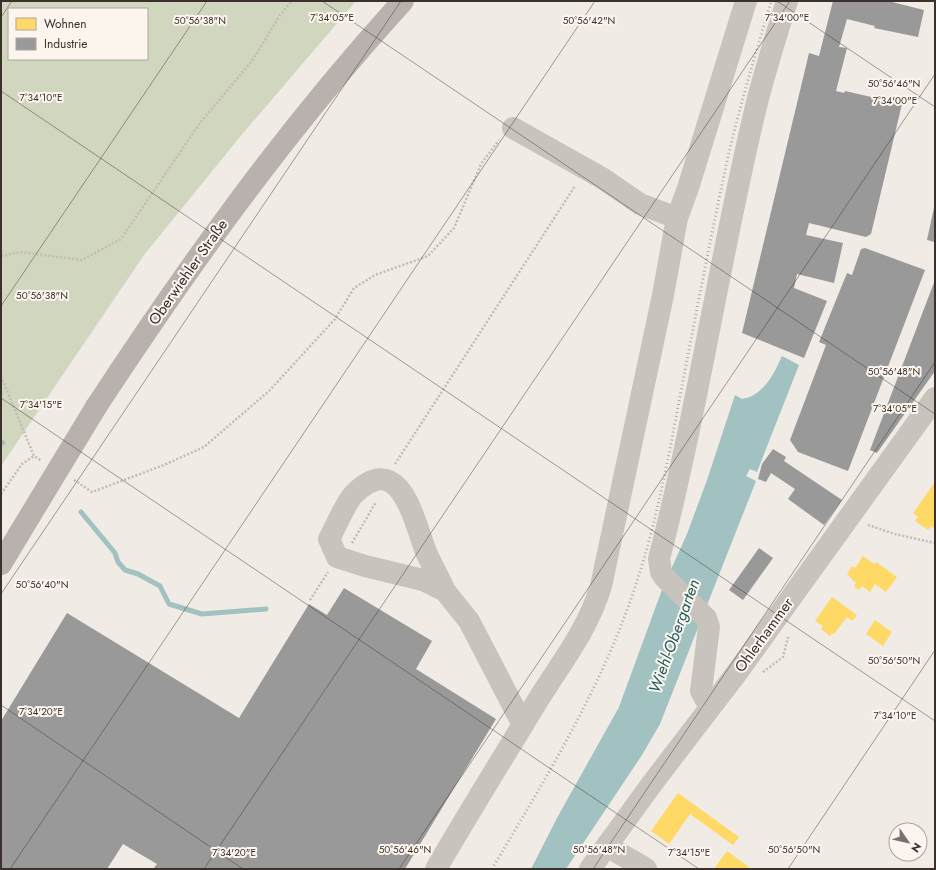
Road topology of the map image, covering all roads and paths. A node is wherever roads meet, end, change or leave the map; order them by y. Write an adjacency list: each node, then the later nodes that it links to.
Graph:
1 (292, 1): 8 (path)
2 (403, 1): 19 (main road, Oberwiehler Straße, bridge)
3 (746, 1): 7 (street)
4 (787, 1): 22 (street)
5 (513, 128): 6 (street); 13 (path)
6 (586, 169): 7 (street); 14 (path)
7 (677, 218): 23 (street)
8 (1, 256)
9 (1, 376): 11 (path)
10 (935, 398): 16 (street, Ohlerhammer)
11 (34, 456): 12 (path); 15 (path)
12 (48, 464)
13 (68, 477)
14 (386, 479): 18 (path); 18 (street); 20 (street)
15 (1, 494)
16 (850, 515): 17 (path); 22 (street, Ohlerhammer)
17 (935, 542)
18 (338, 557): 20 (street); 21 (path)
19 (1, 564)
20 (445, 591): 23 (street)
21 (310, 600)
22 (710, 707): 24 (street, Ohlerhammer)
23 (523, 725): 25 (street)
24 (607, 845): 26 (street, Ohlerhammer); 27 (street)
25 (436, 869)
26 (590, 869)
27 (646, 869)

